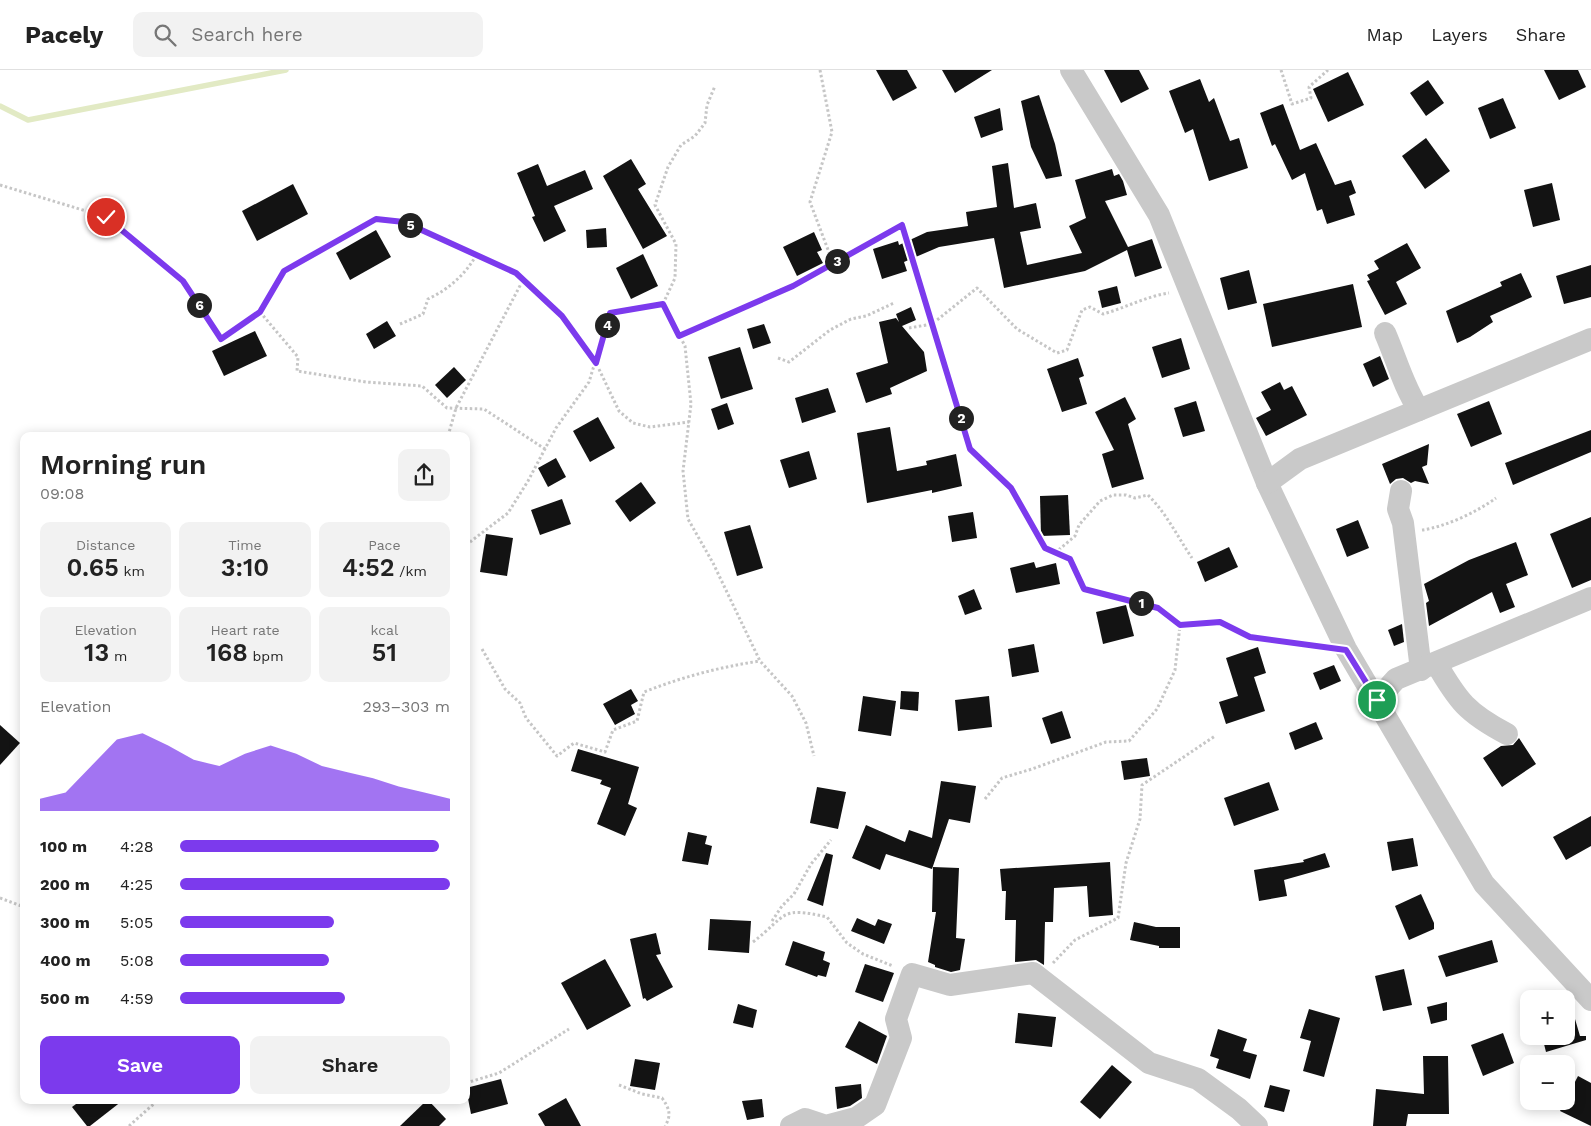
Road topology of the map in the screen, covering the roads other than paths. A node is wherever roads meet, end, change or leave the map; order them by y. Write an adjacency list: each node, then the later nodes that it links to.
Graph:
1 (1071, 70): 5 (street)
2 (1385, 333): 4 (street)
3 (1591, 339): 4 (street)
4 (1419, 410): 5 (street)
5 (1267, 483): 9 (street)
6 (1401, 491): 8 (street)
7 (1591, 598): 8 (street)
8 (1428, 667): 9 (street); 10 (street)
9 (1377, 700): 11 (street)
10 (1506, 734)
11 (1591, 1000)
12 (791, 1126): 13 (street)
13 (1257, 1126)

